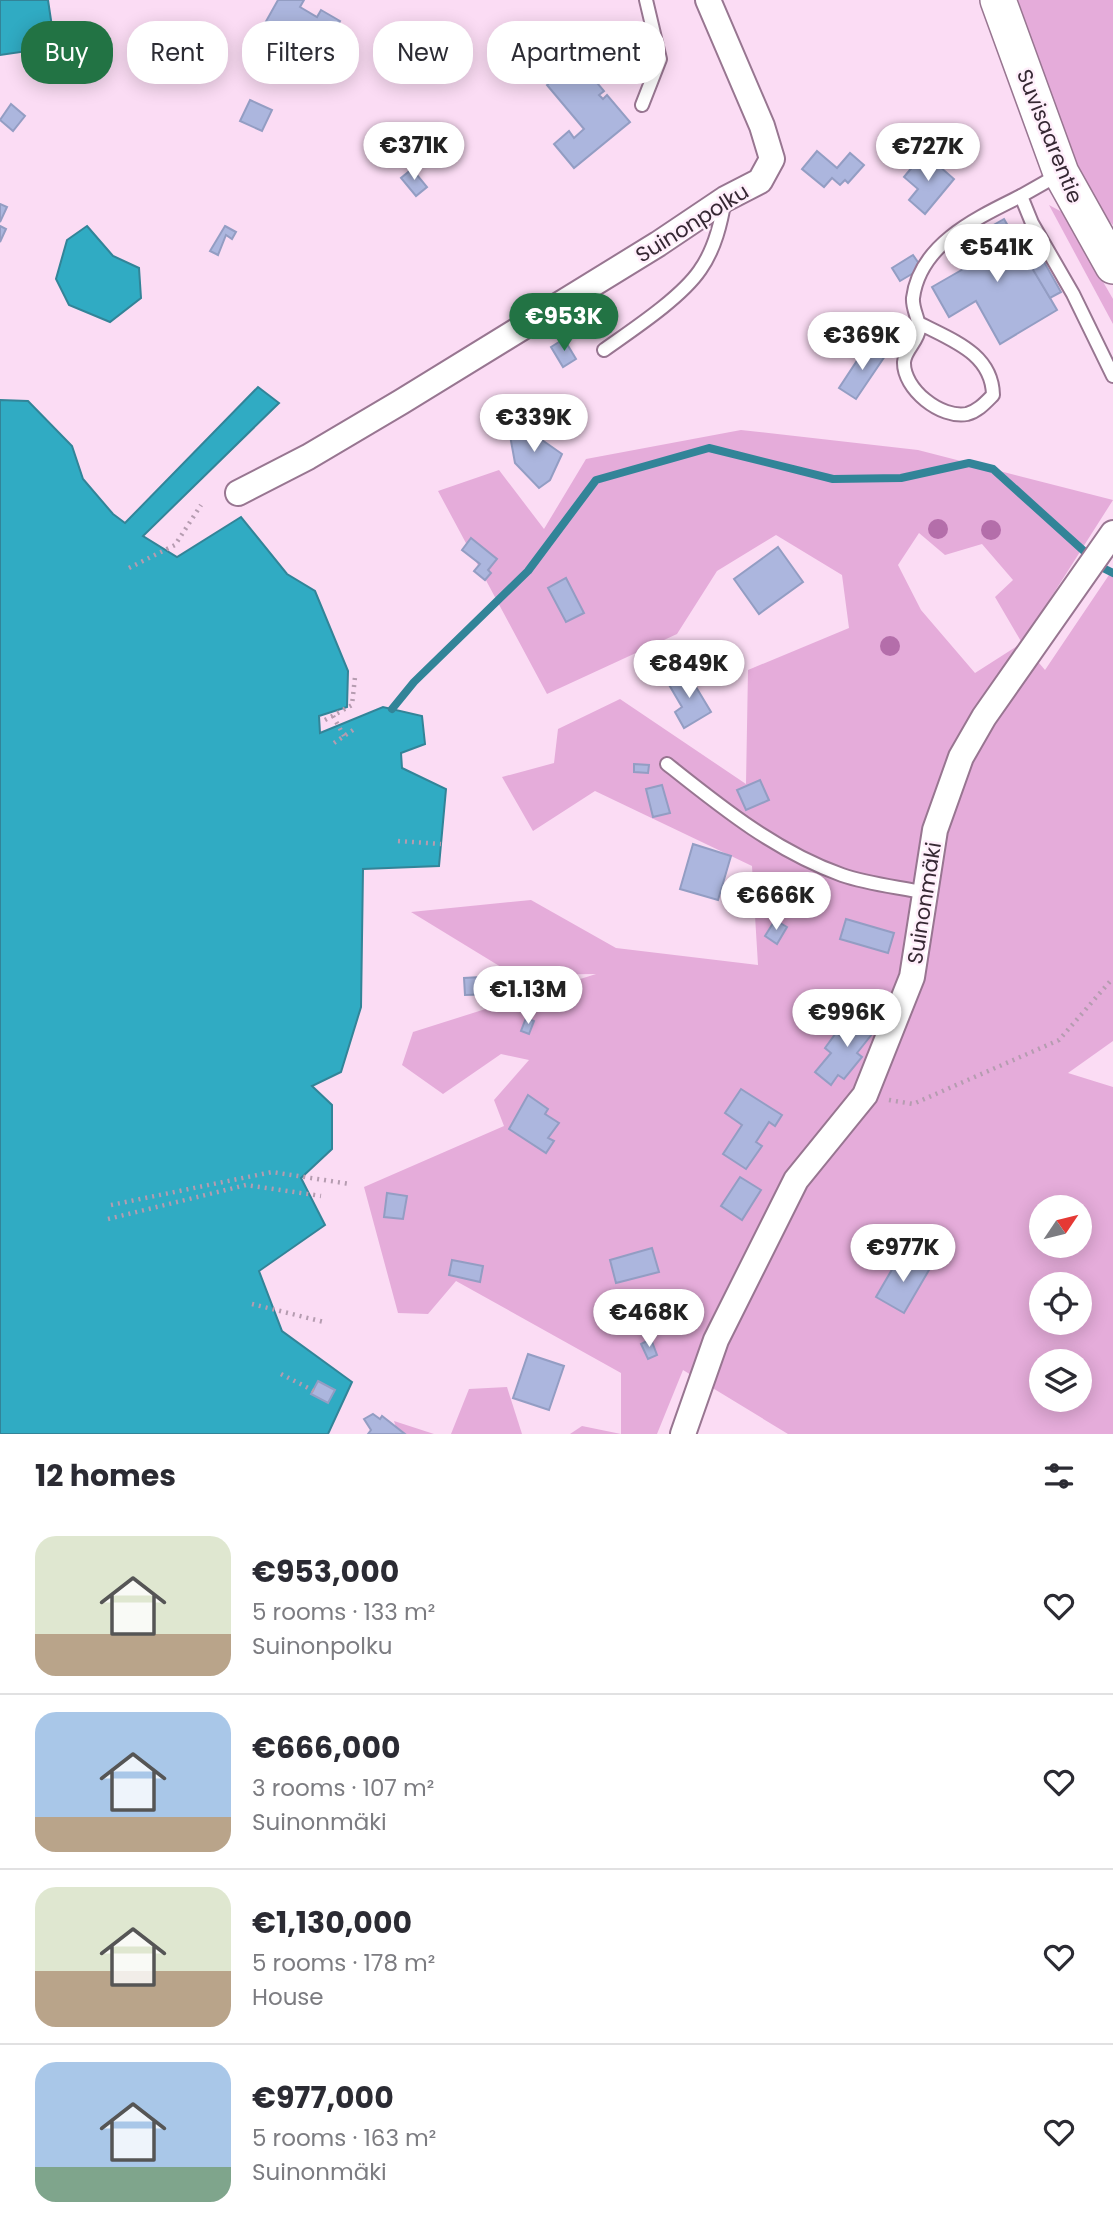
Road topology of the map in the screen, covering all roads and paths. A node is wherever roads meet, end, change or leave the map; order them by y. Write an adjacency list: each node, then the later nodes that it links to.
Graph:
1 (646, 0): 4 (lane)
2 (708, 0): 7 (street, Suinonpolku)
3 (998, 0): 5 (street, Suvisaarentie)
4 (642, 105)
5 (1061, 173): 6 (lane); 8 (street, Suvisaarentie)
6 (1021, 196): 9 (lane); 11 (lane)
7 (725, 199): 10 (lane); 12 (street, Suinonpolku)
8 (1113, 266)
9 (919, 323): 9 (lane)
10 (604, 351)
11 (1113, 376)
12 (238, 493)
13 (201, 505): 15 (path)
14 (1113, 533): 25 (street, Suinonmäki)
15 (130, 568)
16 (355, 677): 17 (path)
17 (333, 716): 18 (path); 20 (path)
18 (325, 720)
19 (353, 730): 20 (path)
20 (344, 736): 21 (path)
21 (334, 743)
22 (667, 764): 25 (lane)
23 (398, 841): 24 (path)
24 (441, 844)
25 (926, 893): 27 (street, Suinonmäki)
26 (1113, 978): 27 (path)
27 (864, 1095): 36 (street, Suinonmäki)
28 (350, 1184): 30 (path)
29 (321, 1196): 31 (path)
30 (111, 1205)
31 (108, 1219)
32 (252, 1304): 33 (path)
33 (324, 1322)
34 (281, 1374): 35 (path)
35 (318, 1393)
36 (683, 1434)

